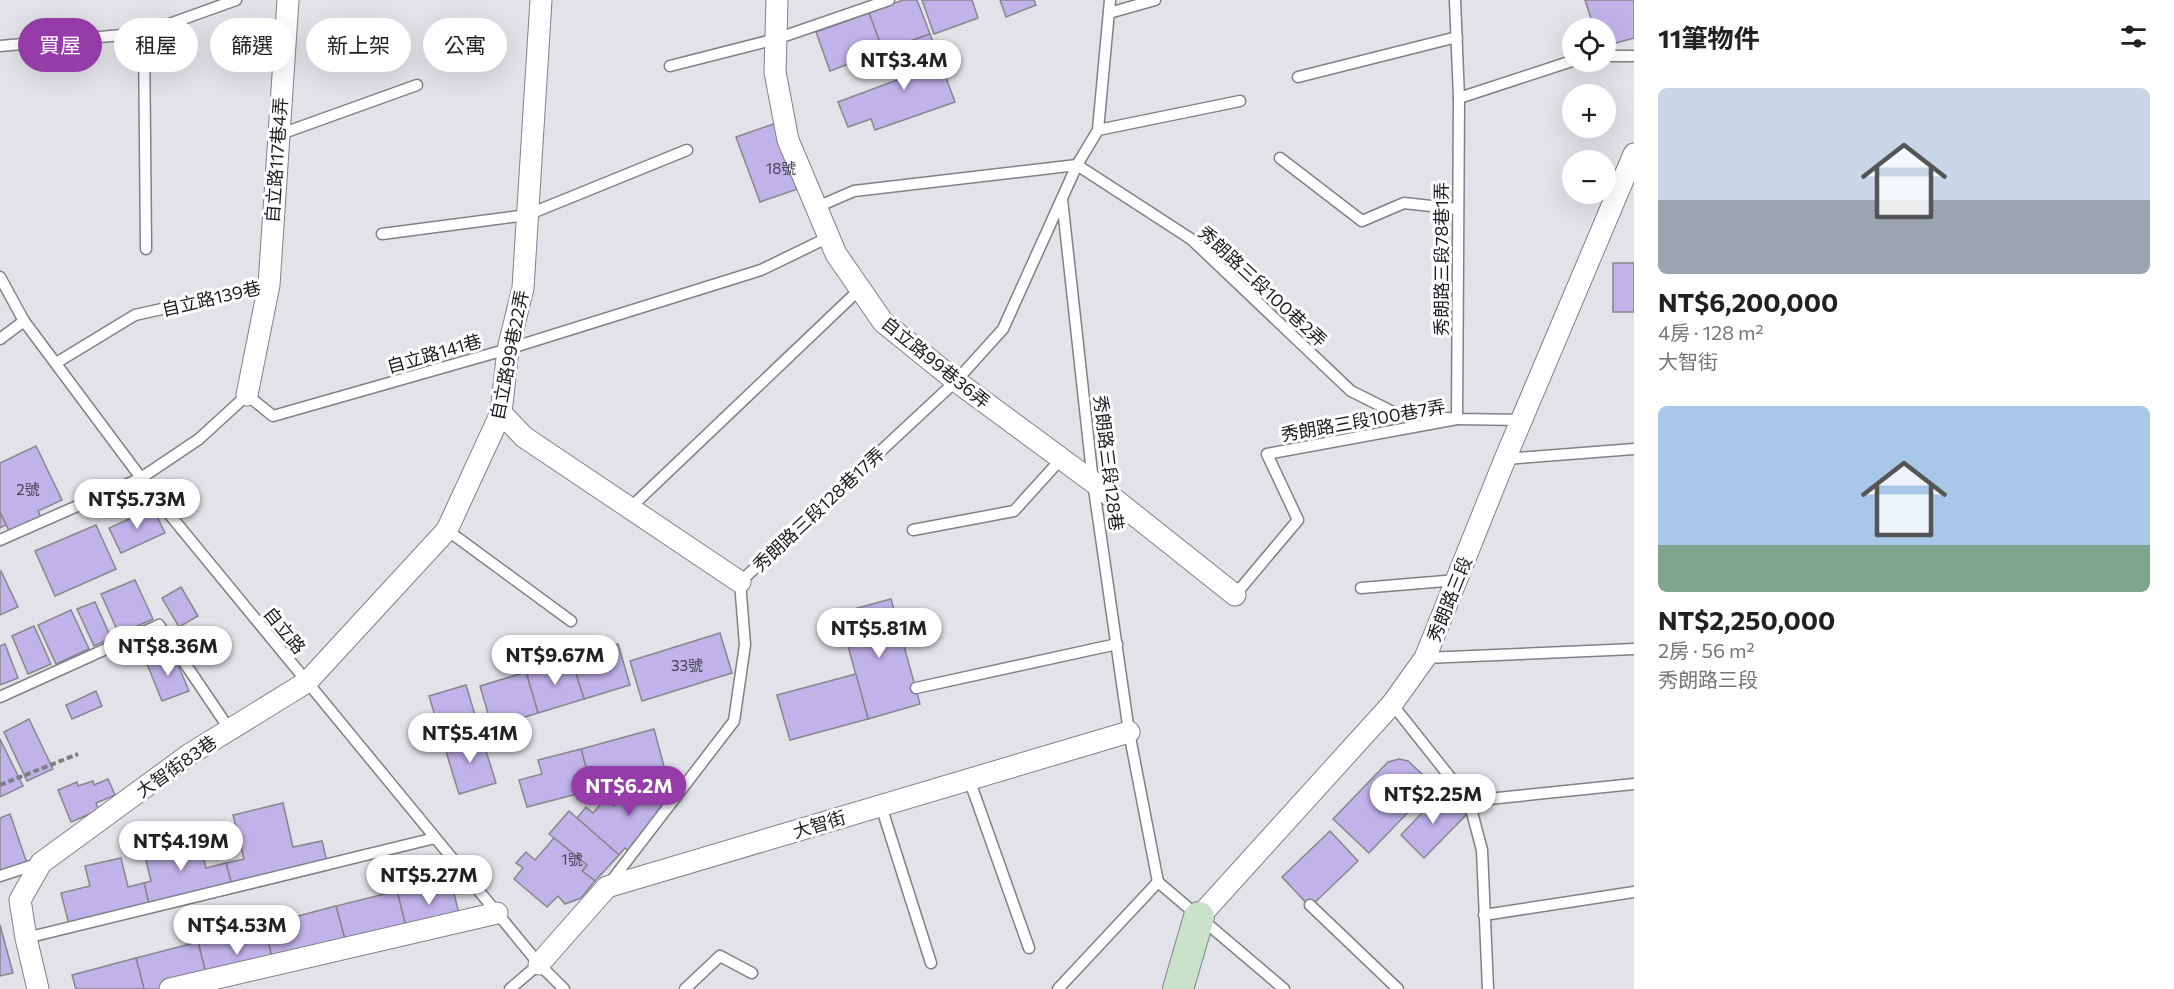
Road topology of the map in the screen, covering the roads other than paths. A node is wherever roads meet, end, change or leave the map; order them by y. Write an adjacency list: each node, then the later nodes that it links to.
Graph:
1 (236, 0): 10 (lane)
2 (288, 0): 25 (street, 自立路117巷4弄)
3 (541, 0): 33 (street, 自立路99巷22弄)
4 (777, 0): 13 (street, 自立路99巷36弄)
5 (889, 0): 13 (lane)
6 (1110, 0): 9 (lane)
7 (1155, 0): 9 (lane)
8 (1455, 0): 12 (lane, 秀朗路三段78巷1弄)
9 (1109, 13): 24 (lane)
10 (186, 18)
11 (114, 36): 14 (lane)
12 (1457, 37): 20 (lane); 22 (lane, 秀朗路三段78巷1弄)
13 (776, 39): 18 (lane); 31 (street, 自立路99巷36弄)
14 (0, 46)
15 (1616, 56): 16 (lane)
16 (1634, 56)
17 (1562, 64): 22 (lane)
18 (670, 66)
19 (144, 72): 36 (lane)
20 (1298, 76)
21 (417, 85): 25 (lane)
22 (1459, 98): 32 (lane, 秀朗路三段78巷1弄)
23 (1240, 101): 24 (lane)
24 (1098, 130): 29 (lane)
25 (278, 135): 38 (street, 自立路117巷4弄)
26 (687, 150): 33 (lane)
27 (1634, 154): 48 (street, 秀朗路三段)
28 (1280, 158): 32 (lane)
29 (1077, 165): 30 (lane); 31 (lane); 47 (lane, 秀朗路三段100巷2弄)
30 (1062, 199): 44 (lane, 秀朗路三段128巷17弄); 53 (lane, 秀朗路三段128巷)
31 (817, 207): 35 (street, 自立路99巷36弄)
32 (1458, 209): 47 (lane, 秀朗路三段78巷1弄)
33 (527, 215): 34 (lane); 42 (street, 自立路99巷22弄)
34 (382, 234)
35 (829, 237): 39 (street, 自立路99巷36弄); 42 (lane, 自立路141巷)
36 (146, 249)
37 (0, 277): 40 (lane, 自立路)
38 (268, 285): 43 (lane, 自立路139巷); 45 (street, 自立路139巷)
39 (860, 289): 44 (street, 自立路99巷36弄); 54 (lane)
40 (24, 321): 41 (lane); 43 (lane, 自立路)
41 (0, 339)
42 (508, 349): 45 (lane, 自立路141巷); 46 (street, 自立路99巷22弄)
43 (56, 363): 52 (lane, 自立路)
44 (956, 381): 50 (street, 自立路99巷36弄); 59 (lane, 秀朗路三段128巷17弄)
45 (247, 395): 52 (lane)
46 (501, 414): 54 (street, 秀朗路三段128巷17弄); 55 (street, 自立路99巷22弄)
47 (1457, 419): 48 (lane); 61 (lane, 秀朗路三段100巷7弄)
48 (1523, 420): 51 (street, 秀朗路三段)
49 (1634, 450): 51 (lane)
50 (1061, 459): 53 (street, 自立路99巷36弄); 56 (lane)
51 (1505, 459): 58 (street, 秀朗路三段)
52 (141, 478): 57 (lane); 66 (lane, 自立路)
53 (1093, 482): 61 (street, 自立路99巷36弄); 63 (lane, 秀朗路三段128巷)
54 (630, 508): 59 (street, 秀朗路三段128巷17弄)
55 (447, 530): 62 (lane); 66 (street, 自立路99巷22弄)
56 (913, 530)
57 (0, 540)
58 (1457, 580): 60 (lane); 65 (street, 秀朗路三段)
59 (740, 582): 80 (lane)
60 (1361, 588)
61 (1234, 595)
62 (571, 621)
63 (1117, 644): 67 (lane); 71 (lane, 秀朗路三段128巷)
64 (1634, 650): 65 (lane)
65 (1425, 658): 69 (street, 秀朗路三段)
66 (307, 682): 70 (street, 大智街83巷); 76 (lane, 自立路)
67 (916, 688)
68 (0, 697): 70 (lane)
69 (1392, 704): 74 (lane); 85 (street, 秀朗路三段)
70 (230, 730): 77 (street, 大智街83巷)
71 (1129, 732): 72 (street, 大智街); 79 (lane, 秀朗路三段128巷)
72 (969, 779): 75 (street, 大智街); 87 (lane)
73 (1634, 784): 74 (lane)
74 (1469, 801): 84 (lane)
75 (880, 806): 80 (street, 大智街); 88 (lane)
76 (435, 838): 83 (lane, 自立路); 86 (lane)
77 (41, 863): 78 (lane); 86 (street, 大智街83巷)
78 (0, 876)
79 (1158, 882): 85 (lane); 96 (lane)
80 (607, 887): 89 (street)
81 (1634, 892): 84 (lane)
82 (1310, 905): 99 (lane)
83 (497, 913): 89 (lane, 自立路); 92 (street)
84 (1484, 915): 100 (lane)
85 (1199, 917): 97 (street, 秀朗路三段); 98 (lane)
86 (26, 938): 91 (street, 大智街83巷)
87 (1029, 948)
88 (931, 963)
89 (539, 964): 93 (lane); 94 (lane, 自立路)
90 (752, 973): 95 (lane)
91 (38, 989)
92 (170, 989)
93 (510, 989)
94 (564, 989)
95 (685, 989)
96 (1058, 989)
97 (1178, 989)
98 (1284, 989)
99 (1398, 989)
100 (1488, 989)

